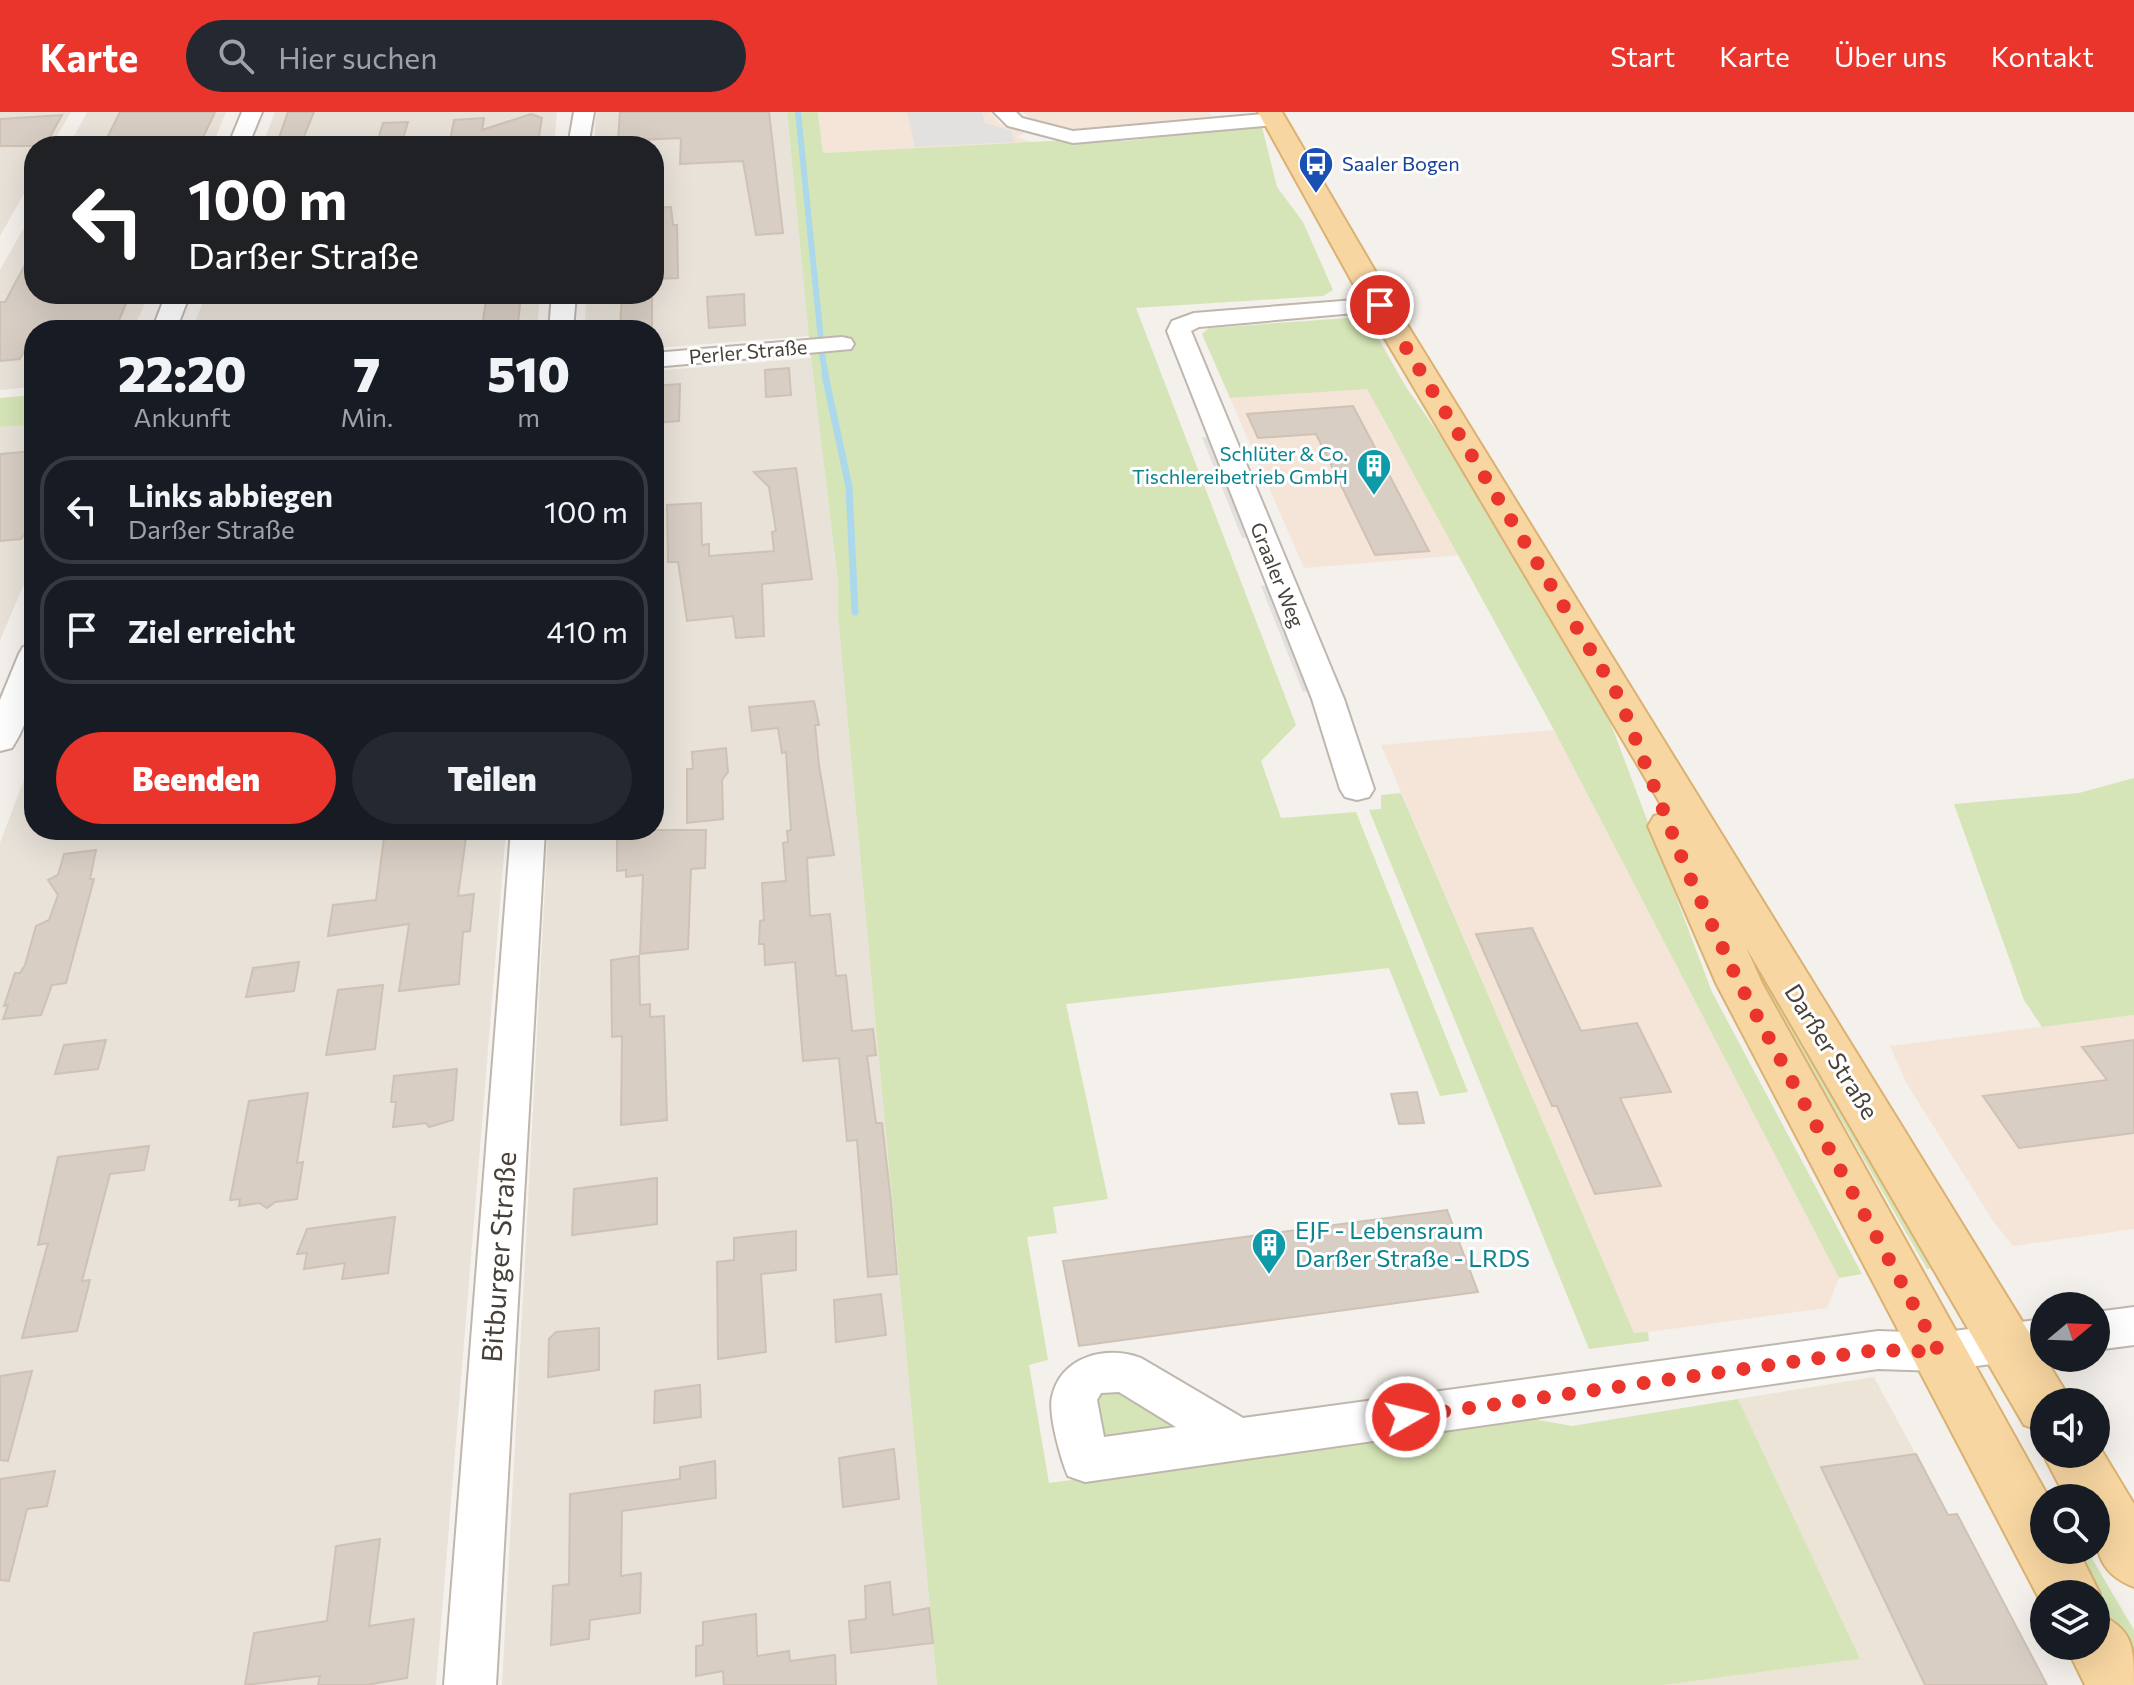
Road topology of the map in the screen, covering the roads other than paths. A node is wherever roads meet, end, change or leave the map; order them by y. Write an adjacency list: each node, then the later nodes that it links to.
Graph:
1 (252, 112): 5 (street)
2 (584, 112): 6 (street)
3 (1004, 112): 4 (street)
4 (1272, 115): 7 (main road, Darßer Straße)
5 (242, 136)
6 (580, 136)
7 (1380, 305): 11 (main road, Darßer Straße); 13 (street, Graaler Weg)
8 (842, 344): 9 (street, Perler Straße)
9 (664, 359)
10 (24, 680): 12 (street)
11 (1619, 697): 17 (main road, Darßer Straße); 18 (main road, Darßer Straße)
12 (0, 741)
13 (1357, 789)
14 (527, 840): 25 (street, Bitburger Straße)
15 (2134, 1326): 16 (street)
16 (2110, 1329)
17 (2025, 1341): 18 (street); 19 (main road, Darßer Straße)
18 (1939, 1352): 20 (street); 22 (main road, Darßer Straße)
19 (2039, 1388)
20 (1237, 1440)
21 (2080, 1468): 23 (main road)
22 (2030, 1521)
23 (2134, 1559)
24 (2105, 1660): 26 (main road)
25 (470, 1685)
26 (2119, 1685)

